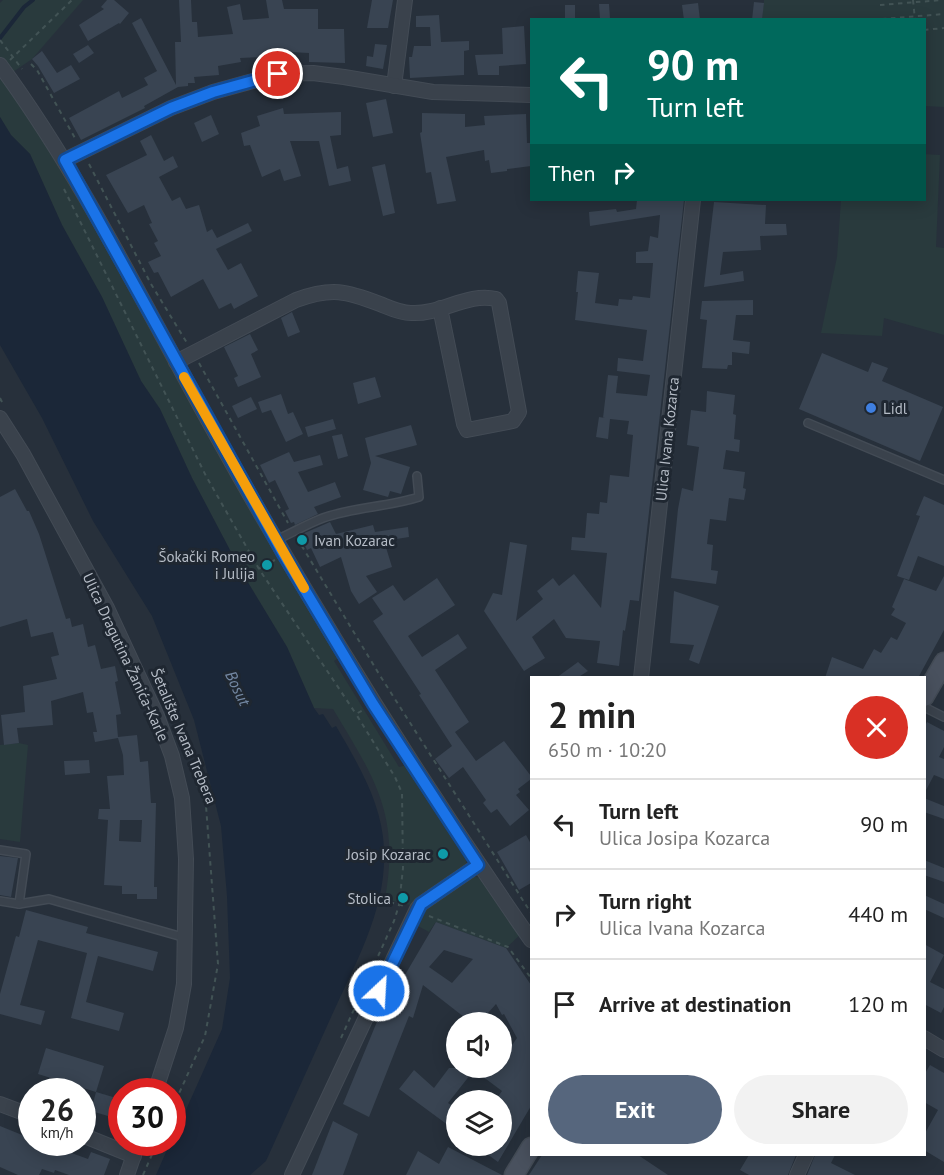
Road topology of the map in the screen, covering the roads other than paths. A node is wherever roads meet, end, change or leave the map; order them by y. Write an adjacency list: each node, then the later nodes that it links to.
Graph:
1 (405, 0): 3 (street)
2 (1, 67): 5 (street)
3 (394, 86): 4 (street); 5 (street)
4 (530, 95)
5 (65, 160): 8 (street)
6 (693, 201): 15 (street, Ulica Ivana Kozarca)
7 (440, 308): 7 (street); 8 (street)
8 (176, 362): 13 (street)
9 (3, 413): 23 (street, Ulica Dragutina Žanića-Karle)
10 (808, 423): 12 (lane)
11 (417, 476): 13 (lane)
12 (944, 480)
13 (276, 540): 20 (street)
14 (944, 662): 16 (main road)
15 (641, 676)
16 (926, 694)
17 (926, 708): 18 (lane)
18 (944, 717)
19 (0, 850): 22 (lane)
20 (478, 865): 24 (street); 34 (street)
21 (0, 901): 22 (lane)
22 (19, 904): 23 (lane)
23 (186, 938): 27 (street, Ulica Dragutina Žanića-Karle)
24 (530, 939)
25 (926, 1039): 26 (street)
26 (944, 1050)
27 (160, 1078)
28 (0, 1104): 29 (street)
29 (18, 1111)
30 (530, 1146): 35 (main road)
31 (134, 1156): 33 (street)
32 (806, 1156): 36 (street)
33 (127, 1175)
34 (292, 1175)
35 (514, 1175)
36 (797, 1175)

